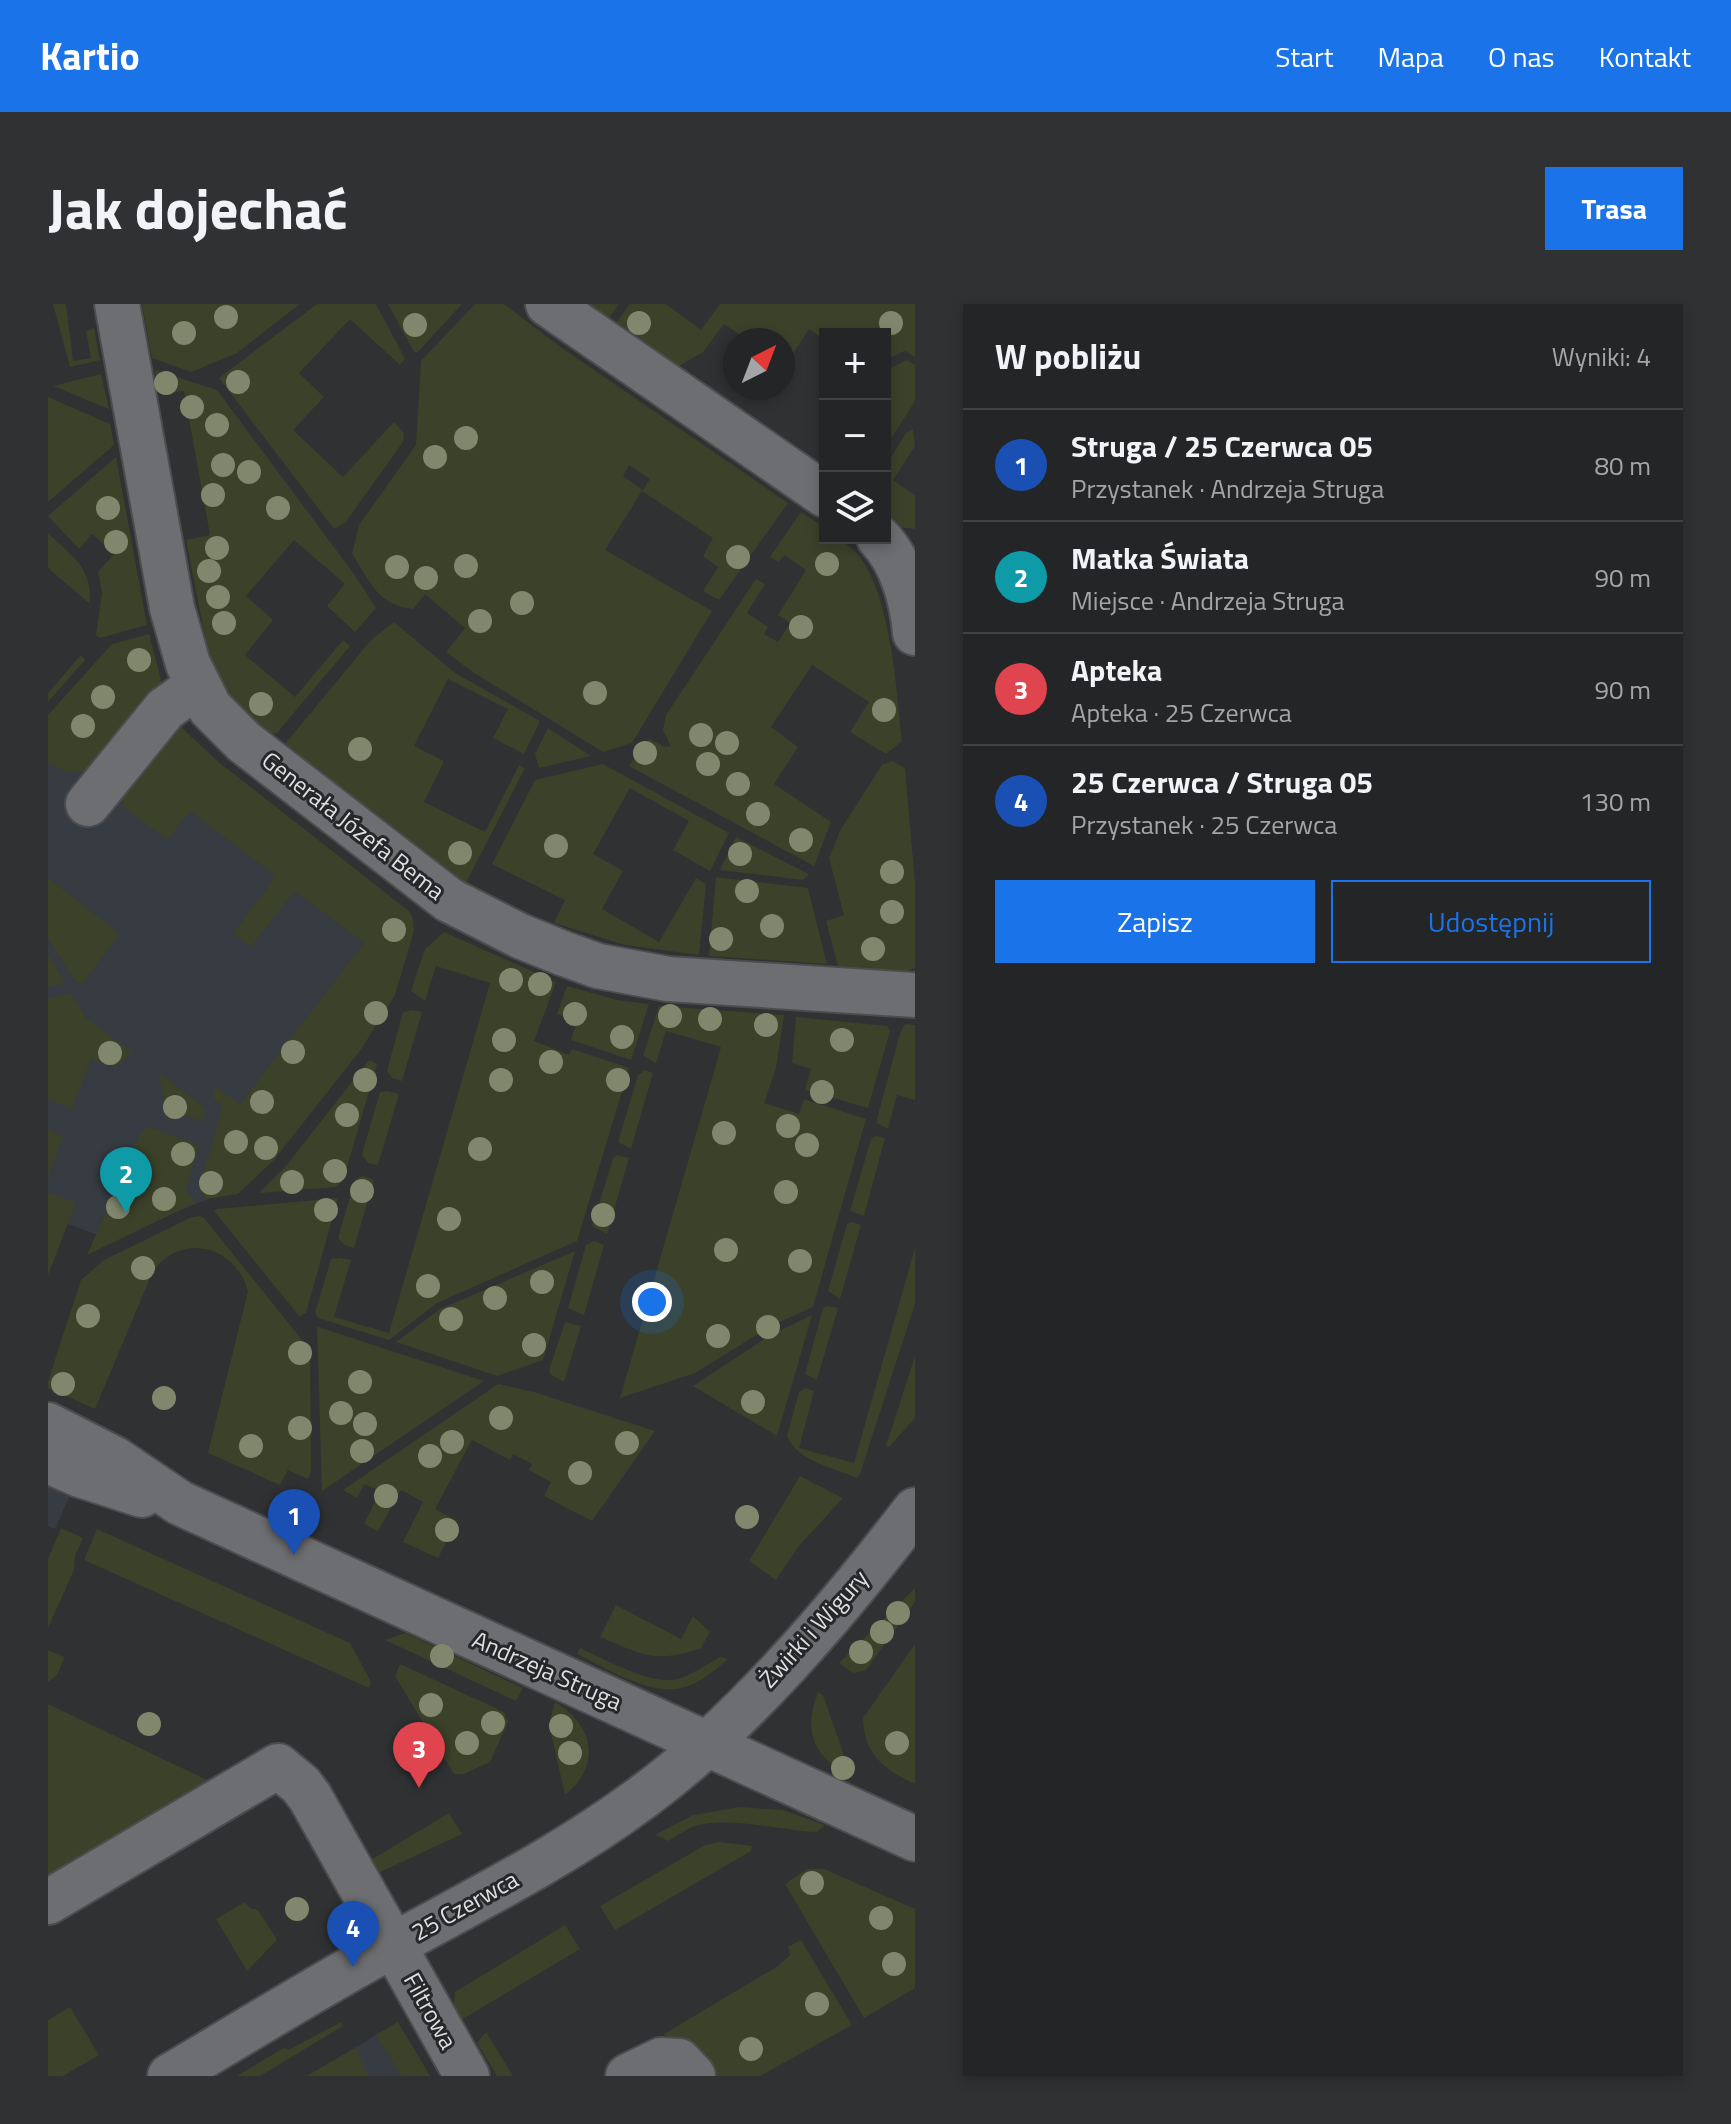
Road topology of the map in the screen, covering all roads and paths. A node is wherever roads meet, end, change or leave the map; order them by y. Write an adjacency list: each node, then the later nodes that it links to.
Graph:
1 (117, 304): 6 (street, Generała Józefa Bema)
2 (548, 304): 3 (street)
3 (819, 491)
4 (883, 544): 5 (street)
5 (915, 633)
6 (197, 686): 7 (street); 8 (street, Generała Józefa Bema)
7 (88, 804)
8 (915, 995)
9 (48, 1425): 11 (street, Andrzeja Struga)
10 (48, 1461): 11 (street, Andrzeja Struga)
11 (180, 1503): 13 (street, Andrzeja Struga)
12 (915, 1510): 13 (street, Żwirki i Wigury)
13 (707, 1744): 14 (street, Andrzeja Struga); 16 (street, 25 Czerwca)
14 (915, 1839)
15 (48, 1902): 16 (street, Filtrowa)
16 (394, 1945): 17 (street, 25 Czerwca); 18 (street, Filtrowa)
17 (170, 2076)
18 (467, 2076)
19 (628, 2076): 20 (street)
20 (693, 2076)

